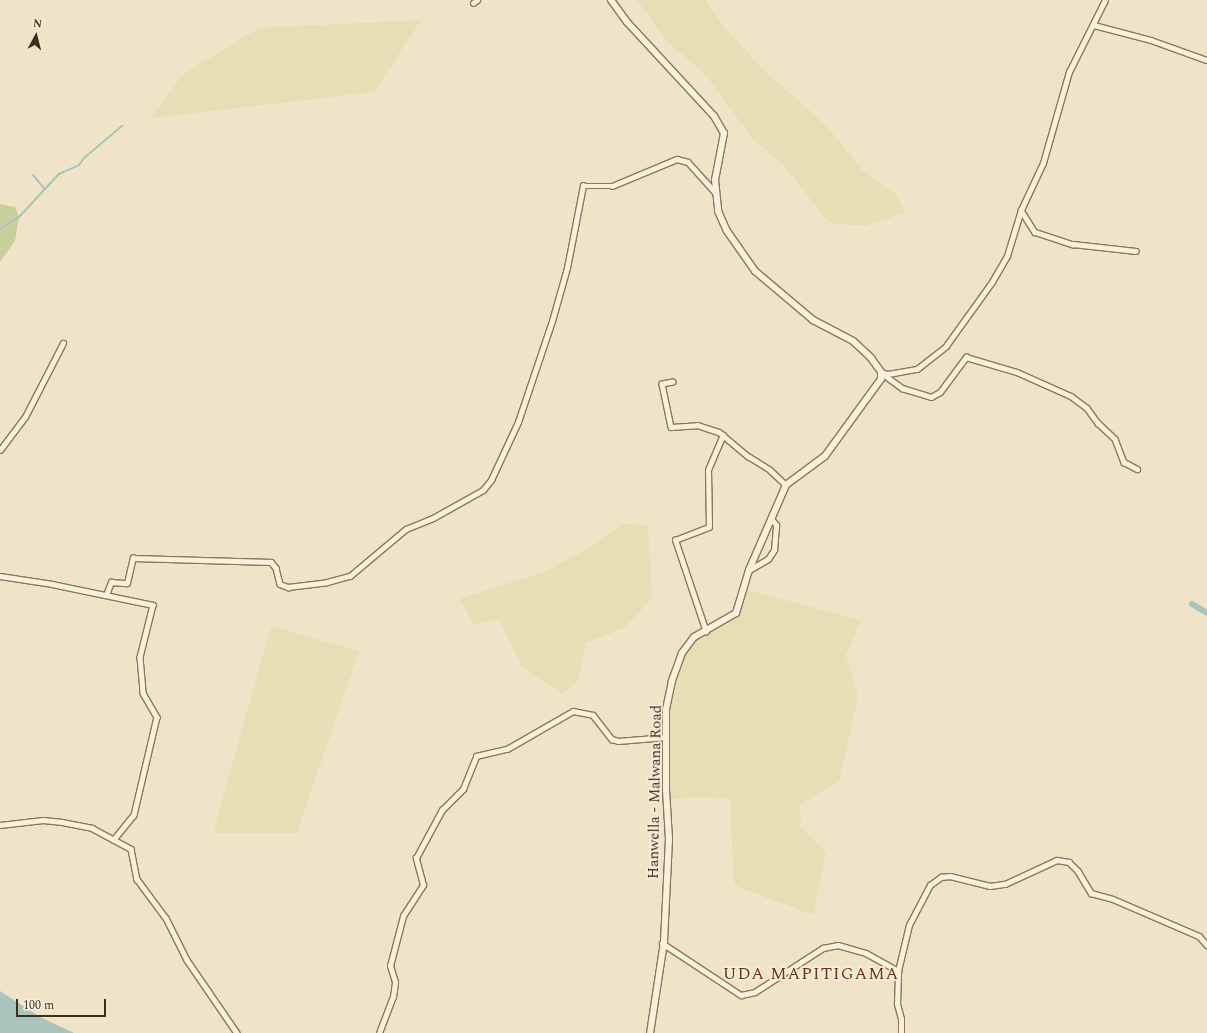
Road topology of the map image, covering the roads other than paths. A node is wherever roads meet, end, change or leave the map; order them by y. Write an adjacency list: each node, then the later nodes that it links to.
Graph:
1 (611, 0): 5 (street)
2 (1105, 0): 3 (street)
3 (1094, 25): 4 (street); 6 (street)
4 (1207, 60)
5 (715, 192): 9 (street); 18 (street)
6 (1021, 210): 7 (street); 9 (street)
7 (1136, 251)
8 (63, 343): 12 (street)
9 (880, 372): 13 (street); 14 (street, Hanwella - Malwana Road)
10 (673, 382): 11 (street)
11 (723, 435): 14 (street); 19 (street)
12 (0, 450)
13 (1137, 469)
14 (786, 485): 15 (street, Hanwella - Malwana Road)
15 (771, 519): 16 (street, Hanwella - Malwana Road); 16 (street)
16 (749, 570): 19 (street, Hanwella - Malwana Road)
17 (0, 576): 18 (street)
18 (106, 595): 22 (street)
19 (707, 632): 20 (street, Hanwella - Malwana Road)
20 (666, 737): 23 (street, Hanwella - Malwana Road); 27 (street)
21 (0, 825): 22 (street)
22 (114, 840): 26 (street)
23 (662, 943): 25 (street); 28 (street, Hanwella - Malwana Road)
24 (1207, 945): 25 (street)
25 (898, 971): 29 (street)
26 (237, 1033)
27 (379, 1033)
28 (650, 1033)
29 (901, 1033)

